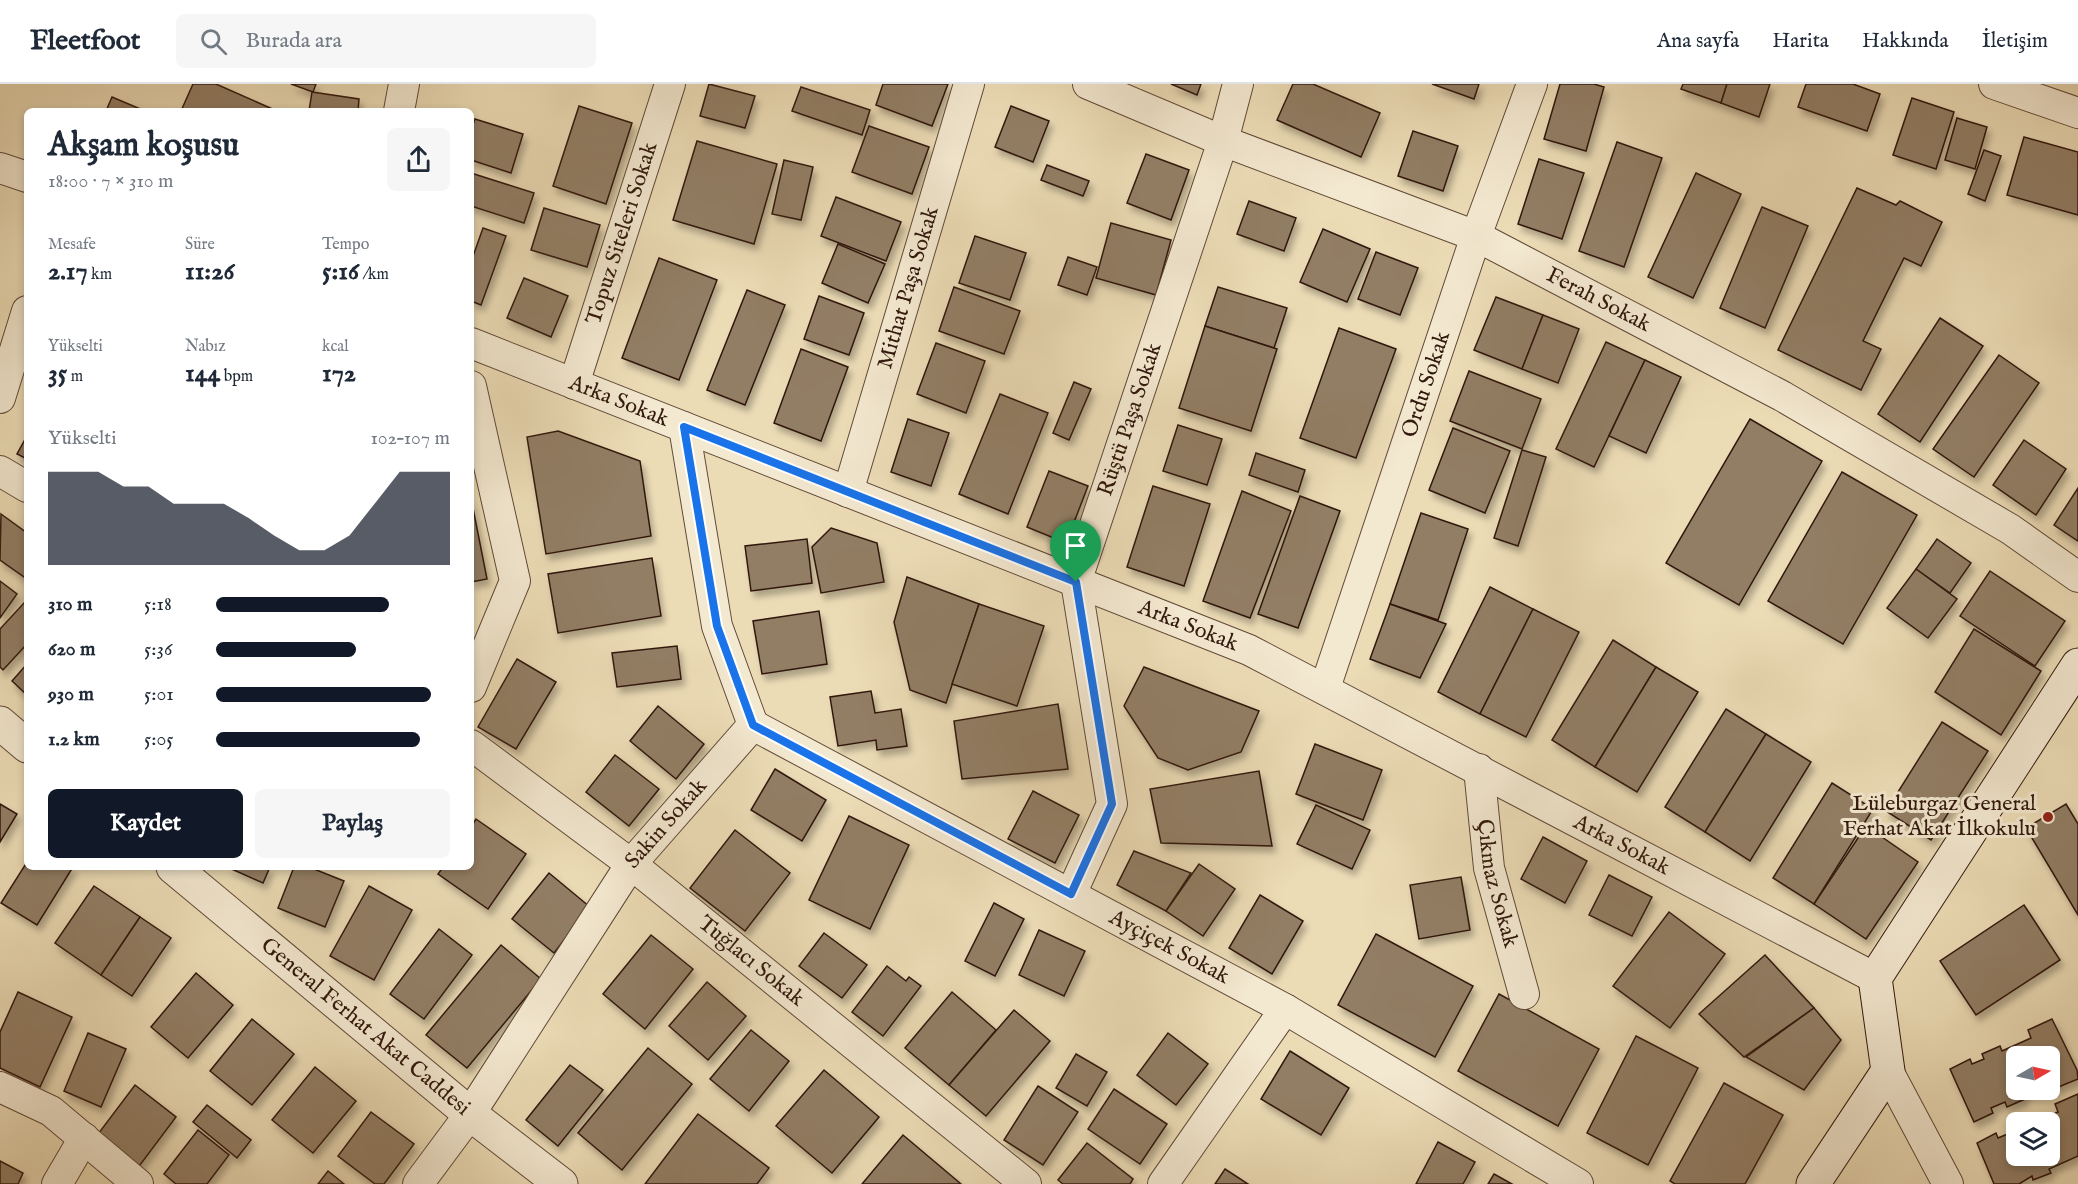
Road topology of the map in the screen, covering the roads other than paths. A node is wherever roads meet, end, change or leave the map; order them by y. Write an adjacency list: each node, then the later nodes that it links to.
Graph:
1 (404, 84): 8 (street)
2 (670, 84): 16 (street, Topuz Siteleri Sokak)
3 (969, 84): 22 (street, Mithat Paşa Sokak)
4 (1088, 84): 10 (street, Ferah Sokak)
5 (1238, 84): 10 (street, Rüştü Paşa Sokak)
6 (1532, 84): 13 (street, Ordu Sokak)
7 (1994, 84): 9 (street)
8 (400, 108)
9 (2078, 113)
10 (1223, 141): 13 (street, Ferah Sokak); 24 (street, Rüştü Paşa Sokak)
11 (0, 168): 12 (street)
12 (24, 176)
13 (1476, 236): 23 (street, Ferah Sokak); 27 (street, Ordu Sokak)
14 (24, 321): 17 (street)
15 (474, 344): 16 (street, Arka Sokak)
16 (574, 384): 19 (street, Arka Sokak)
17 (0, 398)
18 (474, 399): 26 (street)
19 (684, 427): 22 (street, Arka Sokak); 29 (street)
20 (0, 471): 21 (street)
21 (24, 485)
22 (848, 492): 24 (street, Arka Sokak)
23 (2078, 577)
24 (1076, 582): 27 (street, Arka Sokak); 35 (street, Rüştü Paşa Sokak)
25 (2078, 665): 36 (main road)
26 (474, 680)
27 (1325, 688): 32 (street, Arka Sokak)
28 (0, 723): 30 (main road)
29 (753, 725): 33 (street, Sakin Sokak); 35 (street, Ayçiçek Sokak)
30 (24, 743)
31 (474, 747): 33 (street, Tuğlacı Sokak)
32 (1479, 769): 36 (street, Arka Sokak); 37 (street, Çıkmaz Sokak)
33 (631, 864): 41 (street, Sakin Sokak); 47 (street, Tuğlacı Sokak)
34 (177, 870): 41 (main road, General Ferhat Akat Caddesi)
35 (1071, 894): 38 (street, Ayçiçek Sokak)
36 (1875, 978): 39 (main road)
37 (1524, 994)
38 (1285, 1009): 48 (street); 49 (street, Ayçiçek Sokak)
39 (1888, 1071): 50 (main road); 51 (street)
40 (0, 1087): 42 (street)
41 (470, 1114): 45 (street, Sakin Sokak); 46 (main road, General Ferhat Akat Caddesi)
42 (84, 1138): 43 (street); 44 (street)
43 (57, 1184)
44 (138, 1184)
45 (418, 1184)
46 (561, 1184)
47 (1026, 1184)
48 (1163, 1184)
49 (1578, 1184)
50 (1813, 1184)
51 (1948, 1184)

